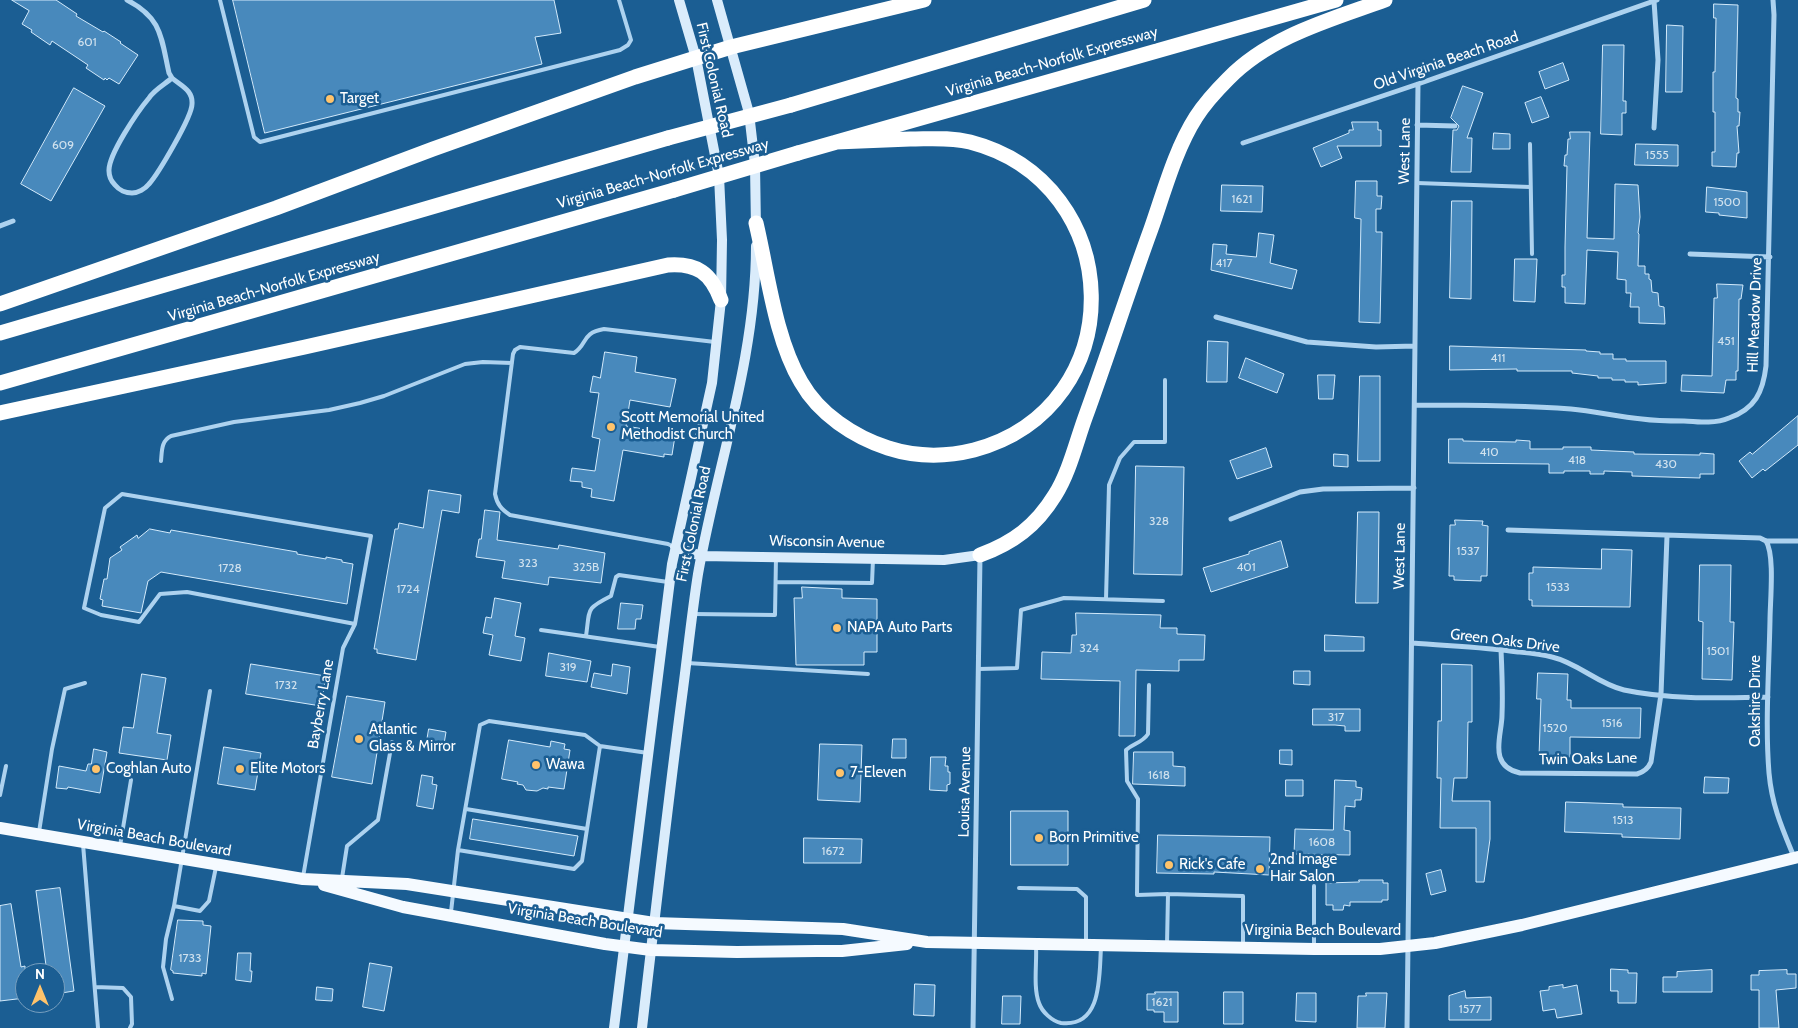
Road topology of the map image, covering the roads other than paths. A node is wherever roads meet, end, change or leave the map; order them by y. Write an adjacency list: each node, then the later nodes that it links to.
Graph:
1 (127, 0): 14 (street)
2 (220, 0): 3 (lane)
3 (619, 0)
4 (679, 0): 13 (main road, First Colonial Road)
5 (717, 0): 12 (main road, First Colonial Road)
6 (924, 0): 12 (highway)
7 (1144, 0): 33 (highway, bridge)
8 (1336, 0): 19 (highway, Virginia Beach-Norfolk Expressway)
9 (1385, 0): 49 (highway)
10 (1773, 0): 29 (street, Hill Meadow Drive)
11 (1655, 1): 15 (street, Old Virginia Beach Road); 18 (street)
12 (731, 48): 13 (highway); 25 (main road, First Colonial Road)
13 (696, 58): 30 (main road, First Colonial Road); 31 (highway)
14 (172, 78): 14 (street)
15 (1418, 84): 16 (street, West Lane); 20 (street, Old Virginia Beach Road)
16 (1417, 125): 17 (street); 22 (street, West Lane)
17 (1456, 126)
18 (1654, 128)
19 (836, 142): 25 (highway); 38 (highway, Virginia Beach-Norfolk Expressway, bridge)
20 (1243, 143)
21 (1530, 144): 23 (lane)
22 (1417, 183): 23 (lane); 35 (street, West Lane)
23 (1530, 187): 27 (lane)
24 (13, 221): 26 (street)
25 (756, 223): 50 (main road, First Colonial Road)
26 (0, 226)
27 (1532, 254)
28 (1690, 254): 29 (street)
29 (1770, 257): 39 (street, Hill Meadow Drive)
30 (720, 300): 34 (main road, First Colonial Road); 40 (highway)
31 (0, 304)
32 (1216, 317): 35 (street)
33 (0, 333)
34 (717, 342): 36 (lane); 48 (main road, First Colonial Road)
35 (1415, 346): 39 (street, West Lane)
36 (512, 364): 41 (lane); 48 (lane)
37 (1165, 380): 55 (lane)
38 (0, 383)
39 (1415, 406): 42 (street, West Lane)
40 (0, 413)
41 (161, 461)
42 (1414, 488): 43 (street); 61 (street, West Lane)
43 (1231, 519)
44 (1508, 530): 45 (street)
45 (1667, 536): 46 (street); 70 (street, Twin Oaks Lane)
46 (1766, 541): 47 (street); 71 (street, Oakshire Drive)
47 (1798, 541)
48 (675, 548): 50 (main road, Wisconsin Avenue); 53 (main road, First Colonial Road)
49 (980, 555): 52 (main road, Wisconsin Avenue); 65 (street, Louisa Avenue)
50 (701, 556): 51 (main road, Wisconsin Avenue); 57 (main road, First Colonial Road)
51 (776, 556): 52 (main road, Wisconsin Avenue); 54 (lane)
52 (873, 557): 54 (lane)
53 (670, 582): 60 (lane); 62 (main road, First Colonial Road)
54 (776, 582): 57 (lane)
55 (1106, 599): 56 (lane); 65 (lane)
56 (1163, 601)
57 (693, 614): 64 (main road, First Colonial Road)
58 (355, 624): 58 (lane, Bayberry Lane); 88 (lane, Bayberry Lane)
59 (541, 630): 60 (lane)
60 (586, 636): 62 (lane)
61 (1412, 643): 63 (street, Green Oaks Drive); 105 (street, West Lane)
62 (661, 647): 74 (main road, First Colonial Road)
63 (1501, 650): 70 (street, Green Oaks Drive); 70 (street, Twin Oaks Lane)
64 (687, 663): 66 (lane); 97 (main road, First Colonial Road)
65 (979, 669): 99 (street, Louisa Avenue)
66 (868, 674)
67 (85, 683): 81 (lane)
68 (1149, 685): 93 (lane)
69 (210, 691): 86 (lane)
70 (1661, 694): 71 (street, Green Oaks Drive)
71 (1768, 697): 85 (street, Oakshire Drive)
72 (392, 742): 89 (lane)
73 (600, 746): 74 (lane); 78 (lane); 80 (lane)
74 (648, 753): 96 (main road, First Colonial Road)
75 (6, 766): 77 (lane)
76 (131, 780): 83 (lane)
77 (0, 795)
78 (466, 809): 80 (lane); 84 (lane)
79 (0, 828): 81 (main road, Virginia Beach Boulevard)
80 (587, 829): 84 (lane)
81 (38, 834): 82 (main road, Virginia Beach Boulevard)
82 (83, 842): 83 (main road, Virginia Beach Boulevard); 109 (lane)
83 (119, 848): 86 (main road, Virginia Beach Boulevard)
84 (458, 850): 92 (lane)
85 (1796, 858): 105 (main road, Virginia Beach Boulevard)
86 (182, 860): 87 (main road, Virginia Beach Boulevard); 94 (lane)
87 (217, 866): 88 (main road, Virginia Beach Boulevard); 94 (lane)
88 (302, 879): 89 (main road, Virginia Beach Boulevard); 95 (main road, Virginia Beach Boulevard)
89 (341, 881): 92 (main road, Virginia Beach Boulevard)
90 (1314, 886): 107 (lane)
91 (1020, 888): 101 (lane)
92 (454, 891): 95 (lane); 96 (main road, Virginia Beach Boulevard)
93 (1168, 894): 104 (lane); 106 (lane)
94 (174, 906): 110 (lane)
95 (451, 915): 103 (main road, Virginia Beach Boulevard)
96 (626, 919): 97 (main road, Virginia Beach Boulevard); 103 (main road, First Colonial Road)
97 (654, 923): 98 (main road, Virginia Beach Boulevard); 108 (main road, First Colonial Road)
98 (927, 942): 99 (main road, Virginia Beach Boulevard); 108 (main road, Virginia Beach Boulevard)
99 (976, 943): 100 (main road, Virginia Beach Boulevard); 115 (street, Louisa Avenue)
100 (1036, 944): 101 (main road, Virginia Beach Boulevard); 102 (lane)
101 (1086, 945): 102 (main road, Virginia Beach Boulevard)
102 (1101, 945): 104 (main road, Virginia Beach Boulevard)
103 (623, 946): 108 (main road, Virginia Beach Boulevard); 113 (main road, First Colonial Road)
104 (1167, 946): 106 (main road, Virginia Beach Boulevard)
105 (1407, 947): 107 (main road, Virginia Beach Boulevard); 116 (street, West Lane)
106 (1244, 948): 107 (main road, Virginia Beach Boulevard)
107 (1314, 949)
108 (651, 950): 114 (main road, First Colonial Road)
109 (95, 987): 111 (lane); 112 (lane)
110 (172, 999)
111 (98, 1028)
112 (130, 1028)
113 (614, 1028)
114 (642, 1028)
115 (973, 1028)
116 (1407, 1028)

